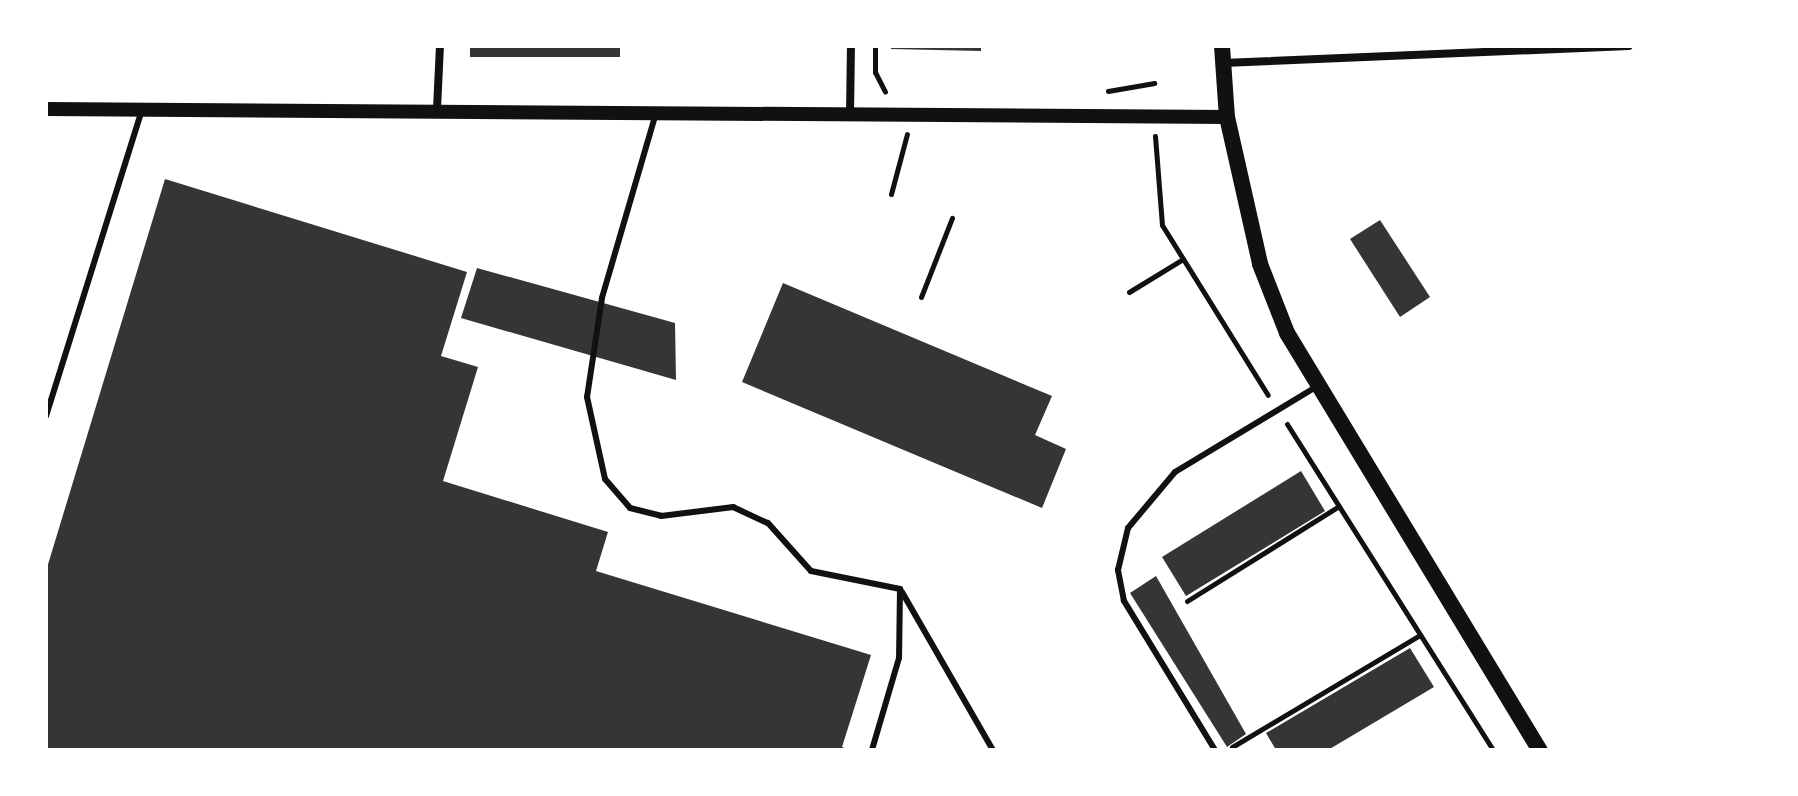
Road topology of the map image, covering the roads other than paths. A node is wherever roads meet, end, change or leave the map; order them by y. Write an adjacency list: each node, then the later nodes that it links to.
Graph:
1 (440, 46): 7 (street)
2 (851, 46): 9 (street)
3 (1629, 46): 4 (street)
4 (1222, 55): 10 (main road)
5 (46, 109): 6 (street)
6 (142, 109): 7 (street); 12 (lane)
7 (437, 109): 8 (street)
8 (656, 113): 9 (street); 13 (lane)
9 (850, 115): 10 (street)
10 (1227, 117): 11 (main road)
11 (1319, 385): 16 (lane); 17 (main road)
12 (46, 416)
13 (900, 589): 14 (lane); 15 (lane)
14 (872, 750)
15 (993, 750)
16 (1215, 750)
17 (1540, 750)

